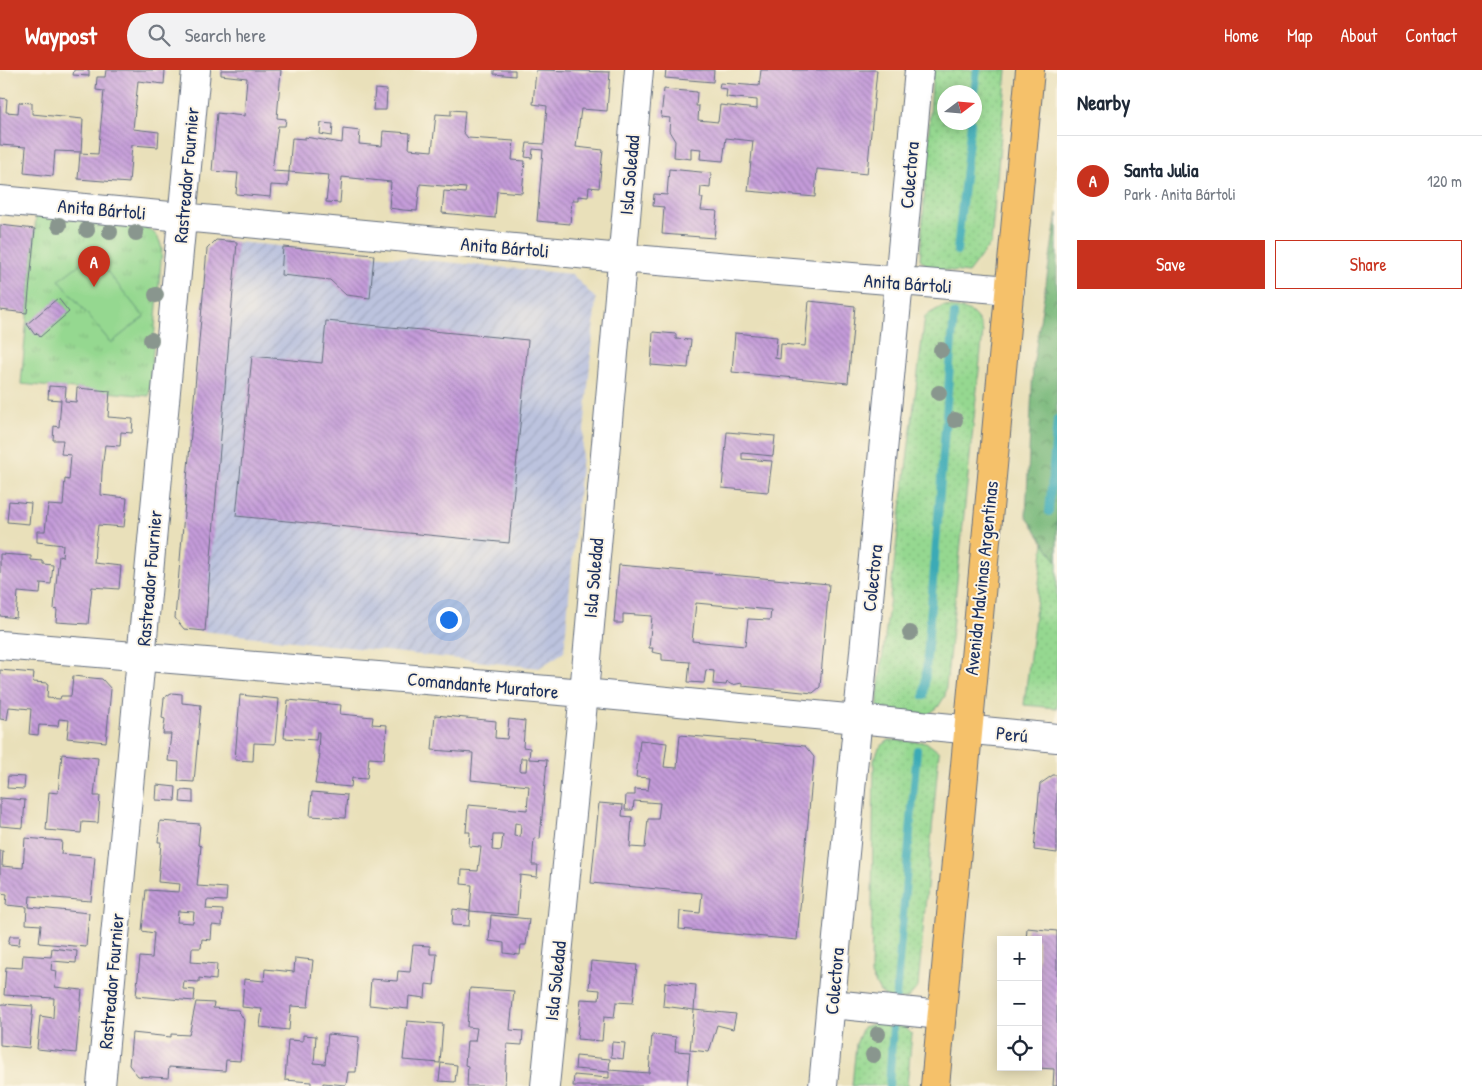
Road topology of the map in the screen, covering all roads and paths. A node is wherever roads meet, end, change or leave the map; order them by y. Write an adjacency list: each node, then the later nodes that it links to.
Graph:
1 (196, 70): 6 (street, Rastreador Fournier)
2 (639, 70): 7 (street, Isla Soledad)
3 (919, 70): 8 (street, Colectora)
4 (1030, 70): 9 (main road, Avenida Malvinas Argentinas)
5 (0, 200): 6 (street, Anita Bártoli)
6 (182, 216): 7 (street, Anita Bártoli); 11 (street, Rastreador Fournier)
7 (621, 258): 8 (street, Anita Bártoli); 12 (street, Isla Soledad)
8 (900, 282): 9 (street, Anita Bártoli); 13 (street, Colectora)
9 (1010, 290): 14 (main road, Avenida Malvinas Argentinas)
10 (0, 645): 11 (street, Comandante Muratore)
11 (141, 658): 12 (street, Comandante Muratore); 18 (street, Rastreador Fournier)
12 (584, 693): 13 (street, Comandante Muratore); 19 (street, Isla Soledad)
13 (858, 719): 14 (street, Comandante Muratore); 16 (street, Colectora)
14 (966, 729): 15 (street, Perú); 17 (main road, Avenida Malvinas Argentinas)
15 (1057, 738)
16 (832, 1004): 17 (street); 20 (street, Colectora)
17 (941, 1016): 21 (main road, Avenida Malvinas Argentinas)
18 (101, 1086)
19 (545, 1086)
20 (823, 1086)
21 (934, 1086)

